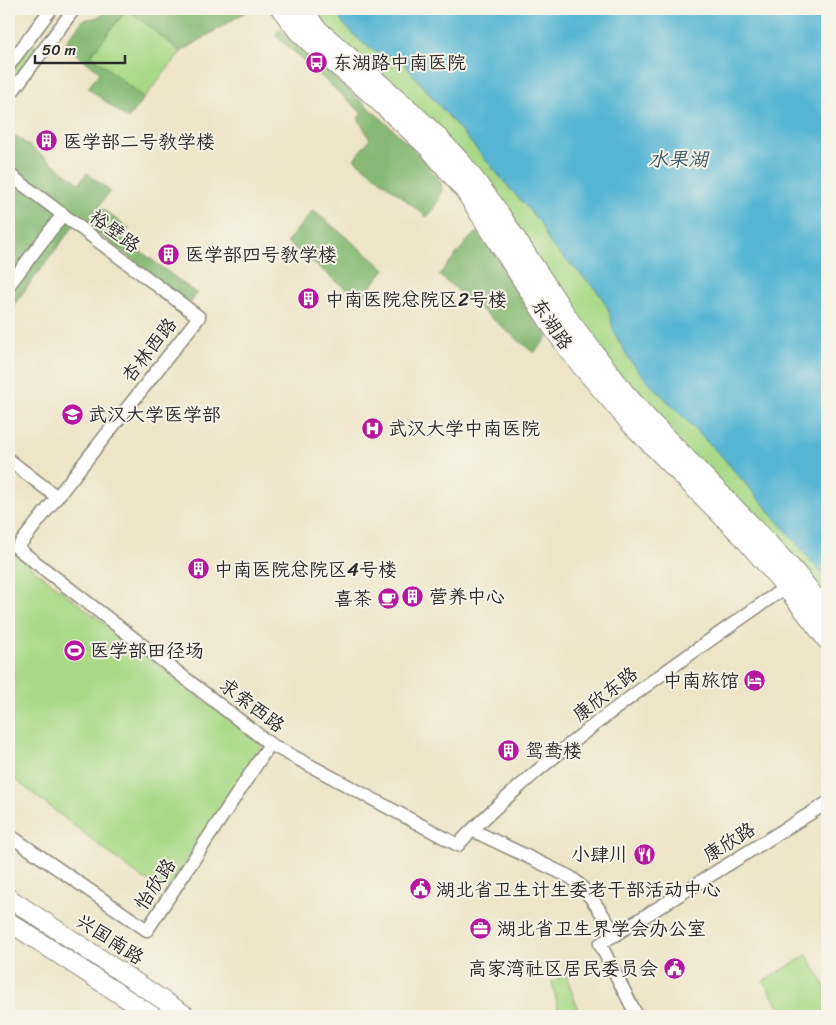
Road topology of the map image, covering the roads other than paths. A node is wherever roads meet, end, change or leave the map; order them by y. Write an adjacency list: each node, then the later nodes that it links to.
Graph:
1 (51, 9): 7 (street)
2 (74, 9): 8 (street)
3 (281, 9): 16 (main road, 东湖路)
4 (303, 9): 6 (main road, 东湖路)
5 (316, 9): 6 (main road)
6 (316, 28): 17 (main road, 东湖路)
7 (9, 65)
8 (9, 96)
9 (9, 174): 10 (street, 裕壁路)
10 (63, 214): 11 (street); 12 (street, 裕壁路)
11 (9, 286)
12 (199, 317): 14 (street, 杏林西路)
13 (9, 460): 14 (street)
14 (57, 497): 15 (street, 杏林西路)
15 (13, 548): 19 (street, 求索西路)
16 (786, 587): 18 (main road, 东湖路); 21 (street, 康欣东路)
17 (827, 612)
18 (827, 640)
19 (270, 744): 22 (street, 怡欣路); 23 (street, 求索西路)
20 (827, 803): 26 (street, 康欣路)
21 (472, 830): 23 (street, 康欣东路); 26 (street)
22 (9, 835)
23 (458, 844)
24 (9, 898): 28 (main road, 兴国南路)
25 (9, 922): 27 (main road)
26 (616, 934): 29 (street, 康欣路)
27 (153, 1016)
28 (187, 1016)
29 (637, 1016)

